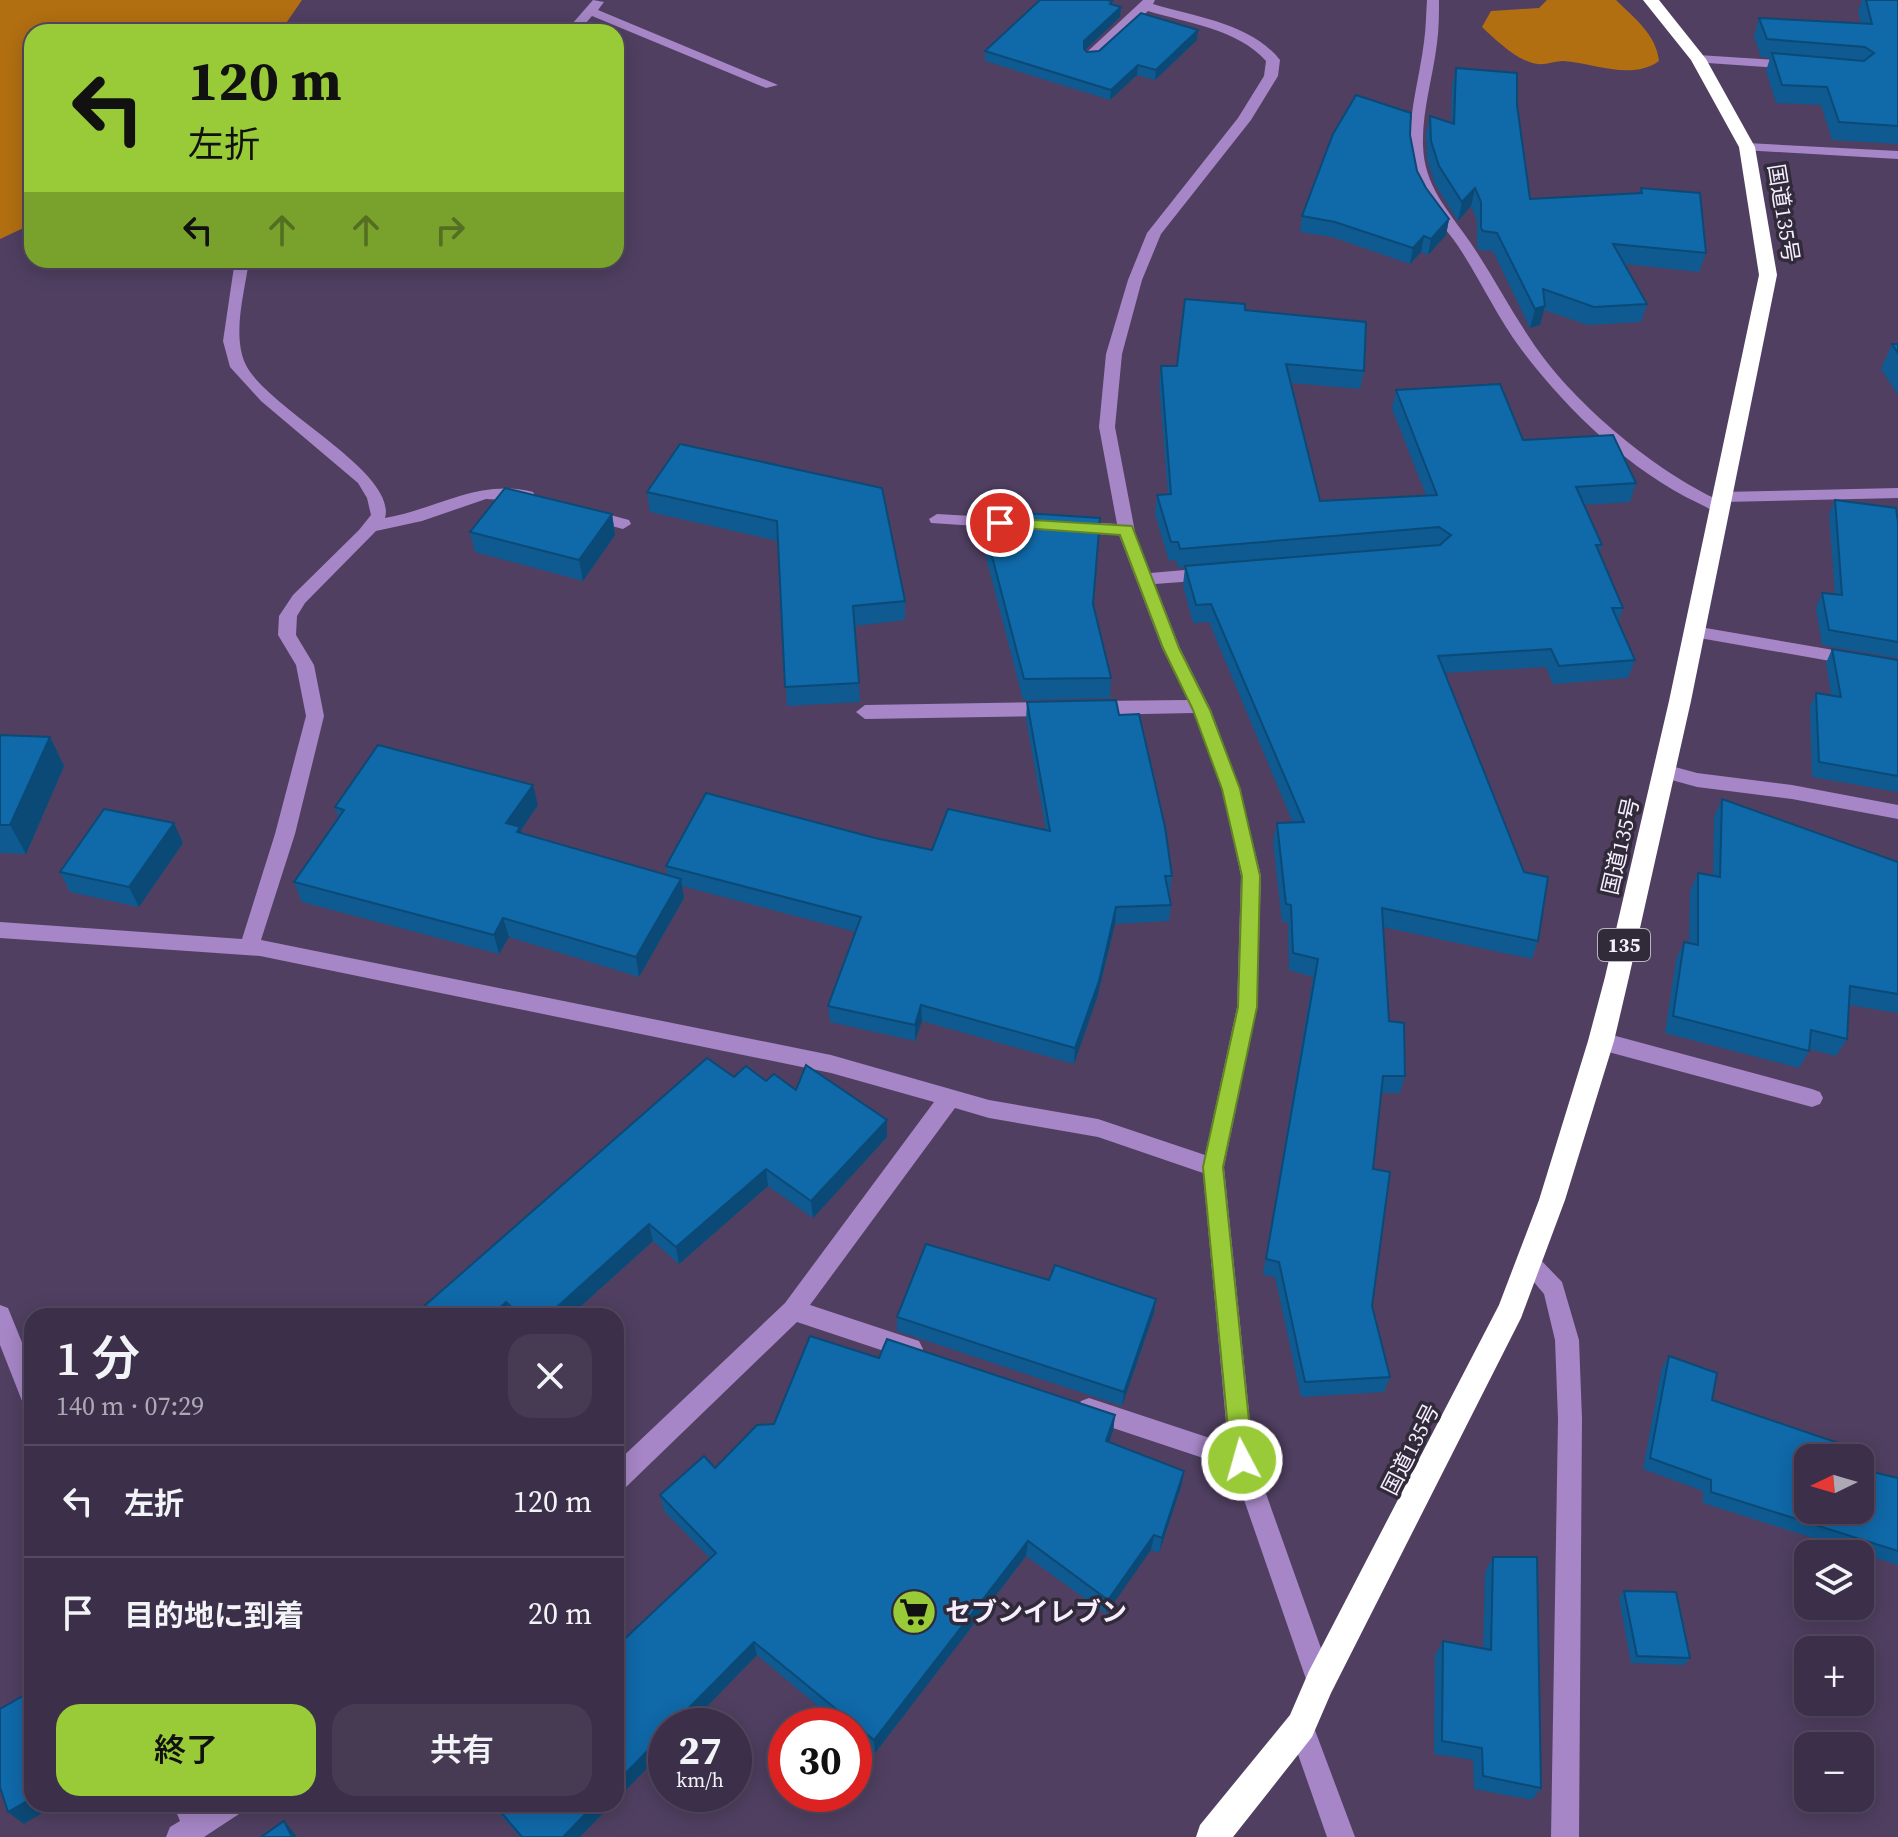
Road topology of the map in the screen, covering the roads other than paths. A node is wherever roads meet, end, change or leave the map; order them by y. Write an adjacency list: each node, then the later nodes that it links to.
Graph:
1 (601, 0): 5 (street)
2 (1433, 0): 17 (street)
3 (1651, 0): 10 (highway, 国道135号 / 135)
4 (1143, 3): 9 (street); 23 (street)
5 (590, 11): 6 (street); 7 (street)
6 (578, 24)
7 (622, 24)
8 (624, 25): 12 (street)
9 (1091, 56)
10 (1698, 59): 11 (street); 13 (highway, 国道135号 / 135)
11 (1804, 66)
12 (771, 85)
13 (1747, 147): 14 (street); 17 (highway, 国道135号 / 135)
14 (1898, 155)
15 (241, 268): 21 (street)
16 (1898, 493): 17 (street)
17 (1721, 502): 26 (highway, 国道135号 / 135)
18 (937, 519): 20 (street)
19 (623, 524): 21 (street)
20 (1032, 524)
21 (372, 526): 33 (street)
22 (1063, 526): 23 (street)
23 (1126, 530): 25 (street)
24 (1221, 573): 25 (street)
25 (1145, 579): 28 (street)
26 (1694, 632): 27 (street); 30 (highway, 国道135号 / 135)
27 (1898, 667)
28 (1199, 706): 29 (street); 37 (street)
29 (865, 712)
30 (1664, 771): 31 (street); 34 (highway, 国道135号 / 135)
31 (1898, 812)
32 (0, 930): 33 (street)
33 (249, 947): 36 (street)
34 (1601, 1041): 35 (street); 38 (highway, 国道135号 / 135)
35 (1812, 1098)
36 (949, 1099): 37 (street); 39 (street)
37 (1213, 1167): 45 (street)
38 (1528, 1262): 47 (highway, 国道135号 / 135); 53 (street)
39 (793, 1310): 41 (street); 46 (street)
40 (0, 1315): 42 (street)
41 (928, 1355)
42 (8, 1361): 43 (street)
43 (24, 1386)
44 (1063, 1400): 45 (street)
45 (1242, 1460): 47 (street)
46 (624, 1472)
47 (1320, 1682): 48 (highway, 国道135号 / 135)
48 (1301, 1726): 51 (highway, 国道135号 / 135); 52 (street)
49 (210, 1812): 50 (street)
50 (187, 1822)
51 (1212, 1837)
52 (1341, 1837)
53 (1565, 1837)

